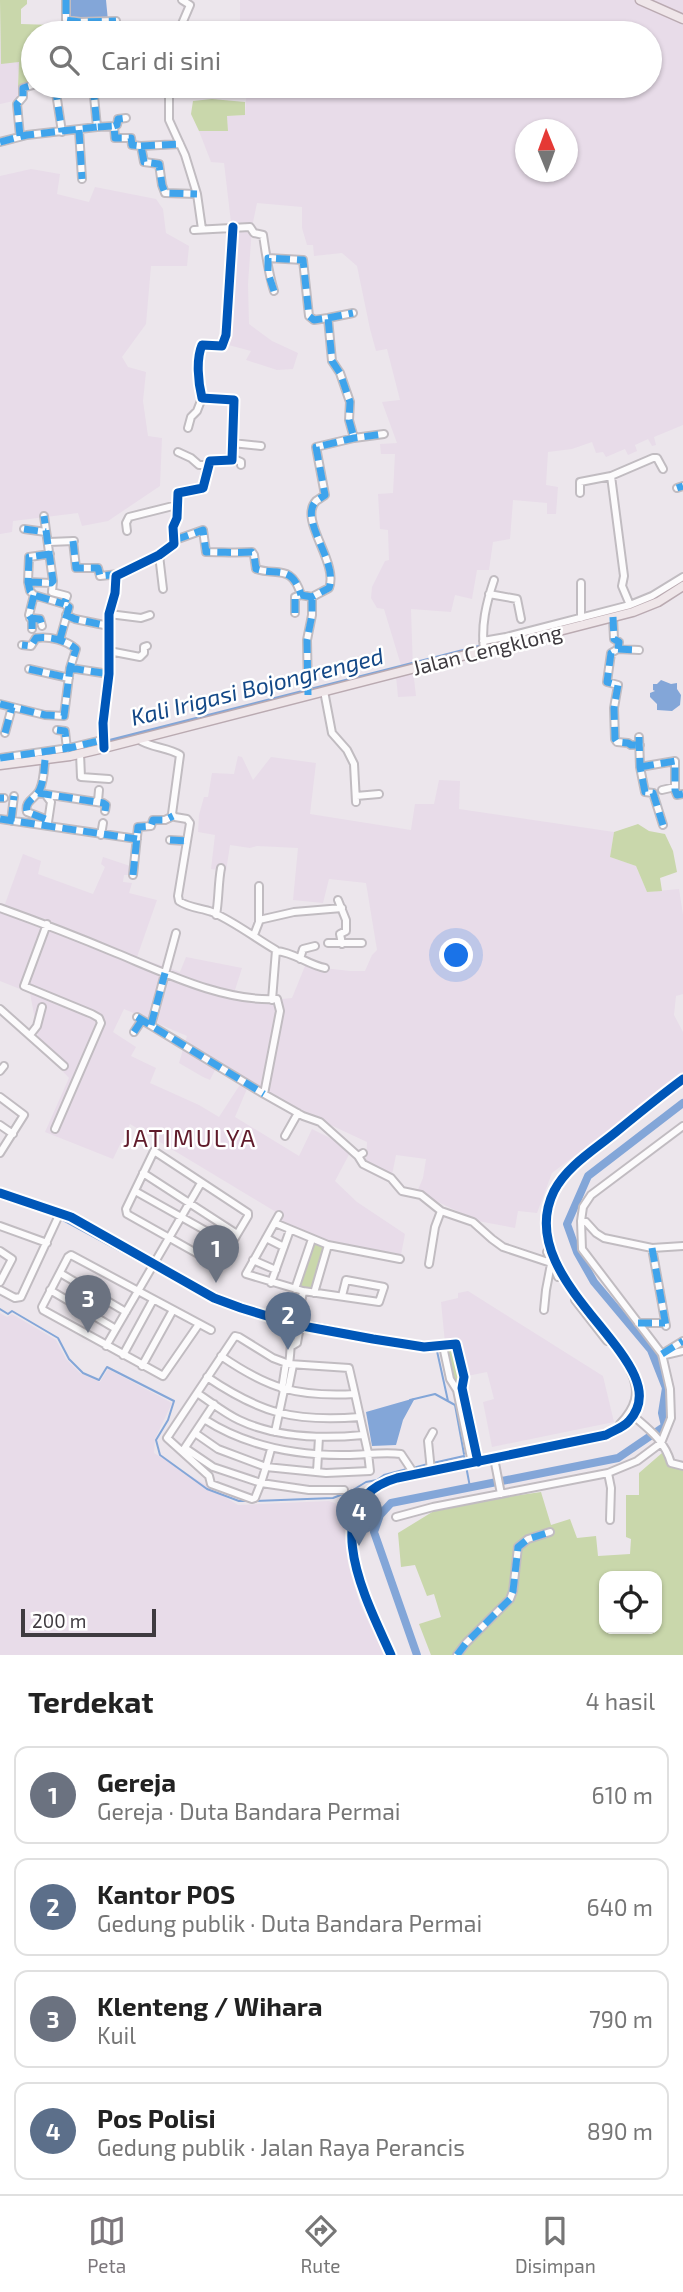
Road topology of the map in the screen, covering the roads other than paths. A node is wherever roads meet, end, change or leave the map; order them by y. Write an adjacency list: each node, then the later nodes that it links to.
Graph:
1 (65, 0): 5 (street)
2 (182, 0): 6 (street)
3 (640, 0): 4 (main road)
4 (683, 19)
5 (73, 21)
6 (183, 21)
7 (22, 98): 16 (street)
8 (57, 98): 15 (street)
9 (94, 98): 13 (street)
10 (169, 98): 18 (street)
11 (126, 118): 12 (street)
12 (114, 126): 13 (street); 19 (street)
13 (97, 127): 14 (street)
14 (79, 130): 15 (street); 20 (street)
15 (62, 132): 16 (street)
16 (20, 136): 17 (street)
17 (0, 142)
18 (180, 144): 19 (street); 21 (street)
19 (141, 146): 21 (street)
20 (82, 179)
21 (197, 194): 23 (street)
22 (233, 227): 23 (street); 25 (street); 29 (street)
23 (202, 229): 24 (street)
24 (194, 230)
25 (268, 258): 26 (street); 28 (street)
26 (274, 291)
27 (353, 313): 28 (street)
28 (328, 318): 32 (street)
29 (202, 398): 30 (street); 33 (street)
30 (188, 428)
31 (384, 434): 32 (street)
32 (354, 438): 62 (street)
33 (232, 443): 34 (street); 36 (street)
34 (261, 446)
35 (178, 452): 38 (street)
36 (232, 458): 37 (street); 38 (street)
37 (241, 465)
38 (208, 466): 42 (street)
39 (663, 469): 40 (street)
40 (611, 476): 41 (street); 64 (street)
41 (580, 494)
42 (177, 505): 45 (street); 47 (street)
43 (44, 516): 46 (street)
44 (24, 529): 46 (street)
45 (127, 531)
46 (47, 532): 48 (street)
47 (175, 540): 50 (street); 61 (street)
48 (49, 542): 49 (street); 51 (street)
49 (50, 554): 54 (street); 55 (street)
50 (159, 555): 51 (street); 58 (street)
51 (119, 574): 66 (street)
52 (683, 577): 64 (street)
53 (494, 580): 59 (street)
54 (53, 581): 55 (street); 63 (street)
55 (28, 582): 60 (street)
56 (581, 583): 71 (street)
57 (683, 586): 69 (main road, Jalan Cengklong)
58 (163, 589)
59 (489, 594): 72 (street); 79 (street)
60 (34, 595): 63 (street); 70 (street)
61 (301, 595): 62 (street); 65 (street)
62 (312, 597): 88 (street)
63 (64, 604): 67 (street)
64 (630, 605): 71 (street)
65 (295, 613)
66 (109, 614): 68 (street); 74 (street)
67 (66, 615): 74 (street); 77 (street)
68 (150, 615)
69 (613, 617): 75 (main road, Jalan Cengklong); 81 (street)
70 (30, 618): 73 (street); 76 (street)
71 (581, 618): 75 (street)
72 (521, 619)
73 (43, 626)
74 (109, 626): 83 (street)
75 (559, 627): 79 (main road, Jalan Cengklong)
76 (32, 629)
77 (60, 639): 78 (street); 84 (street)
78 (22, 645)
79 (483, 645): 89 (main road, Jalan Cengklong)
80 (147, 646): 83 (street)
81 (618, 649): 82 (street); 102 (street)
82 (639, 650)
83 (109, 651): 86 (street)
84 (70, 668): 86 (street); 87 (street)
85 (29, 669): 87 (street)
86 (109, 674): 95 (street)
87 (69, 678): 91 (street)
88 (307, 691): 89 (main road, Jalan Cengklong); 94 (main road, Jalan Cengklong)
89 (324, 691): 109 (street)
90 (0, 704): 91 (street)
91 (12, 707): 93 (street)
92 (57, 730): 96 (street)
93 (5, 733)
94 (138, 739): 95 (main road, Jalan Cengklong); 114 (street)
95 (103, 744): 96 (street); 97 (main road, Jalan Cengklong)
96 (69, 751): 97 (main road, Jalan Cengklong); 99 (main road, Jalan Cengklong)
97 (80, 753): 104 (street)
98 (0, 758): 100 (street)
99 (38, 758): 100 (main road, Jalan Cengklong); 108 (street)
100 (15, 760): 101 (main road, Jalan Cengklong)
101 (0, 765)
102 (640, 767): 103 (street); 119 (street)
103 (679, 769): 105 (street)
104 (109, 779)
105 (675, 788): 106 (street); 110 (street)
106 (662, 789)
107 (99, 790): 112 (street)
108 (42, 793): 112 (street); 117 (street); 117 (street)
109 (379, 794)
110 (683, 794)
111 (14, 796): 116 (street)
112 (98, 801): 113 (street)
113 (106, 811)
114 (173, 816): 121 (street); 123 (street)
115 (0, 819): 116 (street)
116 (11, 821): 117 (street)
117 (47, 823): 120 (street)
118 (103, 823): 120 (street)
119 (663, 825)
120 (101, 835): 121 (street)
121 (137, 839): 125 (street)
122 (170, 840): 123 (street)
123 (187, 841): 130 (street)
124 (221, 868): 130 (street)
125 (133, 874)
126 (259, 886): 131 (street)
127 (338, 900): 129 (street)
128 (0, 908): 132 (street)
129 (342, 908): 131 (street); 137 (street)
130 (216, 915): 134 (street)
131 (259, 920): 134 (street)
132 (47, 925): 142 (street); 156 (street)
133 (176, 933): 142 (street)
134 (254, 935): 139 (street)
135 (328, 943): 137 (street)
136 (362, 943): 137 (street)
137 (342, 944)
138 (314, 947): 140 (street)
139 (276, 951): 140 (street); 143 (street)
140 (300, 959): 141 (street)
141 (325, 968)
142 (165, 973): 143 (street); 146 (street)
143 (272, 1000): 151 (street)
144 (42, 1007): 148 (street)
145 (1, 1012): 148 (street)
146 (151, 1025): 147 (street); 151 (street)
147 (134, 1032)
148 (30, 1035): 149 (street)
149 (64, 1066)
150 (683, 1077): 188 (street)
151 (264, 1094): 153 (street)
152 (0, 1097): 157 (street)
153 (298, 1113): 158 (street); 165 (street)
154 (0, 1125): 157 (street)
155 (683, 1126): 169 (street)
156 (55, 1129)
157 (13, 1134): 159 (street)
158 (285, 1136)
159 (0, 1153)
160 (143, 1173): 161 (street); 162 (street); 164 (street)
161 (201, 1183): 164 (street); 173 (street)
162 (135, 1191): 167 (street); 174 (street)
163 (0, 1193): 168 (street)
164 (189, 1203): 167 (street); 173 (street)
165 (441, 1211): 187 (street); 188 (street)
166 (279, 1215): 170 (street)
167 (181, 1216): 174 (street); 178 (street)
168 (58, 1217): 177 (street); 186 (street)
169 (581, 1221): 182 (street); 203 (street)
170 (275, 1223): 172 (street); 175 (street)
171 (0, 1226): 177 (street)
172 (290, 1230): 176 (street); 181 (street)
173 (237, 1234): 178 (street)
174 (169, 1237): 178 (street); 186 (street)
175 (266, 1238): 181 (street); 185 (street)
176 (312, 1238): 179 (street); 195 (street)
177 (47, 1243): 193 (street)
178 (231, 1245)
179 (328, 1245): 184 (street); 197 (street)
180 (683, 1246): 182 (street)
181 (284, 1247): 189 (street)
182 (652, 1248): 203 (street)
183 (0, 1251): 191 (street)
184 (400, 1259)
185 (253, 1260): 189 (street); 192 (street)
186 (154, 1264): 196 (street); 205 (street)
187 (429, 1264)
188 (554, 1264): 201 (street); 223 (street)
189 (276, 1270): 192 (street)
190 (60, 1273): 194 (street); 196 (street); 202 (street)
191 (0, 1282)
192 (271, 1283): 195 (street)
193 (0, 1290)
194 (50, 1290): 206 (street); 209 (street)
195 (299, 1290): 197 (street); 205 (street)
196 (138, 1291): 199 (street); 202 (street)
197 (314, 1293): 198 (street)
198 (342, 1296): 198 (street)
199 (153, 1300): 200 (street); 212 (street)
200 (173, 1310): 204 (street); 216 (street)
201 (544, 1310)
202 (126, 1312): 206 (street)
203 (638, 1322): 213 (street)
204 (199, 1324): 207 (street); 216 (street)
205 (297, 1325): 210 (street); 215 (street)
206 (116, 1329): 209 (street)
207 (211, 1329)
208 (683, 1341): 213 (street)
209 (106, 1346): 212 (street)
210 (438, 1347): 237 (street); 237 (street)
211 (683, 1351): 213 (street)
212 (123, 1355): 216 (street)
213 (663, 1355): 231 (street)
214 (221, 1356): 215 (street); 217 (street); 218 (street)
215 (289, 1364): 218 (street); 220 (street)
216 (142, 1366)
217 (208, 1377): 219 (street); 222 (street)
218 (285, 1390): 220 (street); 222 (street)
219 (197, 1393): 221 (street); 233 (street)
220 (355, 1394): 224 (street)
221 (214, 1404): 225 (street); 226 (street)
222 (279, 1413): 224 (street); 226 (street)
223 (632, 1415): 231 (street); 236 (street)
224 (360, 1416): 229 (street)
225 (204, 1419): 228 (street); 232 (street)
226 (275, 1432): 230 (street)
227 (433, 1432): 238 (street)
228 (195, 1433): 233 (street); 241 (street)
229 (363, 1435): 230 (street); 234 (street)
230 (319, 1437): 235 (street)
231 (660, 1441): 239 (street); 245 (street)
232 (271, 1448): 235 (street); 241 (street)
233 (183, 1450): 240 (street); 246 (street)
234 (368, 1453): 235 (street); 243 (street); 244 (street)
235 (317, 1454): 242 (street)
236 (495, 1461): 237 (street); 250 (street)
237 (469, 1464): 238 (street); 243 (street)
238 (430, 1466): 243 (street)
239 (683, 1466)
240 (214, 1467): 246 (street); 247 (street)
241 (265, 1467): 242 (street); 247 (street)
242 (317, 1472): 244 (street)
243 (413, 1472): 254 (street)
244 (328, 1473): 248 (street)
245 (608, 1473): 250 (street); 252 (street)
246 (209, 1476): 247 (street)
247 (261, 1483): 248 (street)
248 (328, 1490): 249 (street)
249 (344, 1490)
250 (501, 1491): 251 (street)
251 (396, 1517)
252 (610, 1520)
253 (550, 1532): 255 (street)
254 (391, 1655)
255 (457, 1655)

